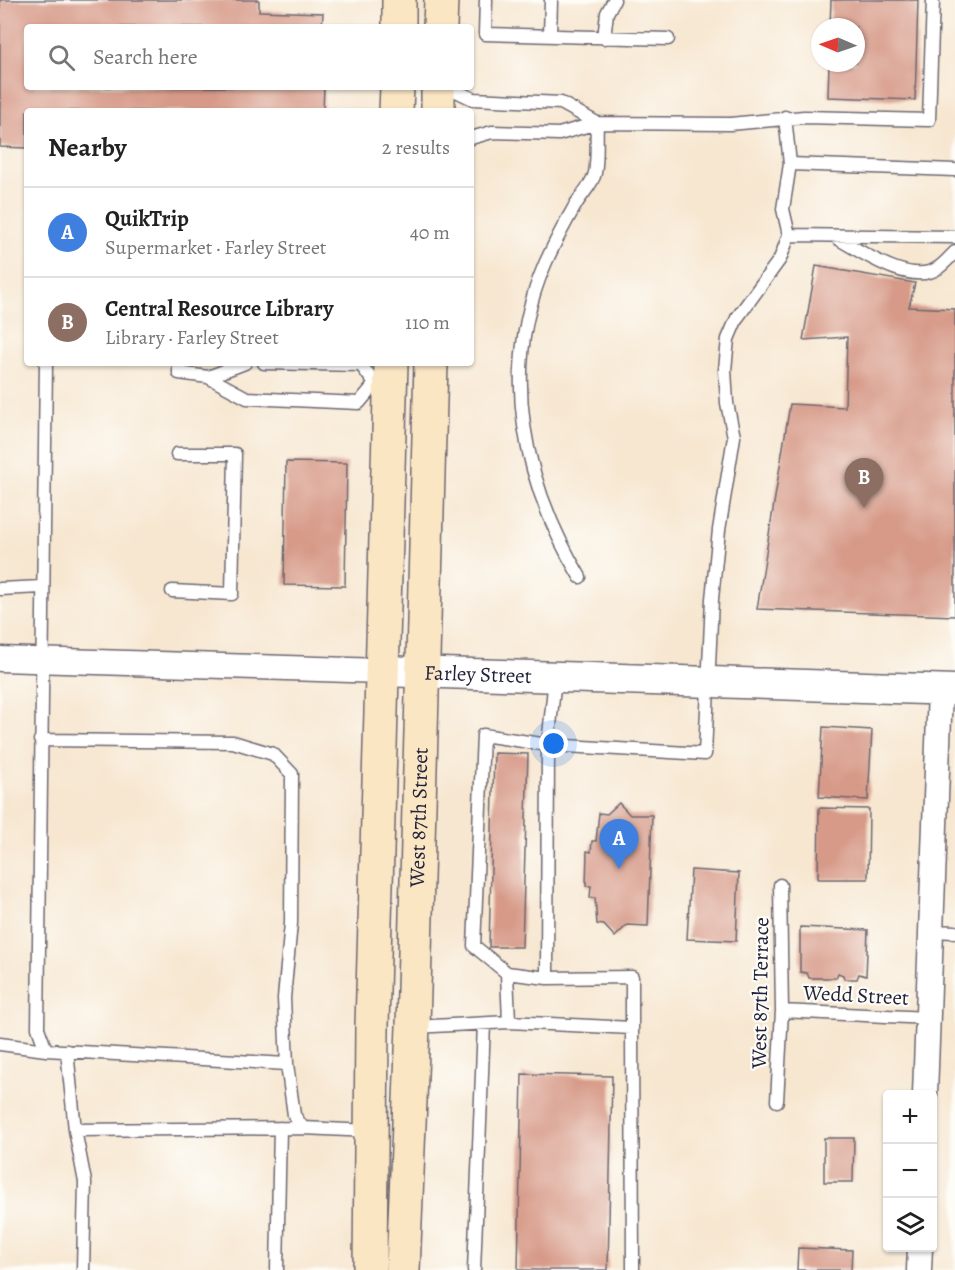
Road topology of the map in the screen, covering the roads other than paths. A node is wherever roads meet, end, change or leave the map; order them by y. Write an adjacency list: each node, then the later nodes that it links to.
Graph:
1 (399, 0): 8 (main road)
2 (441, 0): 9 (main road)
3 (486, 0): 10 (lane)
4 (551, 0): 10 (lane)
5 (614, 0): 7 (lane)
6 (933, 0): 18 (lane)
7 (607, 6): 11 (lane)
8 (399, 24)
9 (440, 24)
10 (550, 36): 11 (lane)
11 (604, 38): 12 (lane)
12 (668, 39)
13 (397, 90): 16 (main road)
14 (438, 90): 17 (main road)
15 (454, 90): 19 (lane)
16 (396, 108)
17 (438, 108)
18 (785, 117): 19 (lane); 21 (lane)
19 (597, 123): 20 (lane); 35 (lane)
20 (474, 137)
21 (790, 164): 22 (lane); 23 (lane)
22 (955, 170)
23 (789, 235): 24 (lane); 44 (lane)
24 (834, 236): 25 (lane); 26 (lane)
25 (955, 237)
26 (955, 252)
27 (46, 366): 36 (lane)
28 (179, 366): 32 (lane)
29 (236, 366): 32 (lane)
30 (363, 366): 33 (lane)
31 (431, 366): 42 (main road, West 87th Street)
32 (208, 376): 33 (lane)
33 (385, 377): 41 (main road, West 87th Street)
34 (177, 454): 38 (lane)
35 (580, 577)
36 (42, 587): 37 (lane); 40 (lane)
37 (0, 589)
38 (172, 591)
39 (0, 659): 40 (street, Farley Street)
40 (41, 660): 41 (street, Farley Street); 46 (lane)
41 (382, 671): 42 (street, Farley Street); 68 (main road, West 87th Street)
42 (422, 672): 43 (street, Farley Street); 57 (main road, West 87th Street)
43 (555, 677): 44 (street, Farley Street); 47 (lane)
44 (708, 682): 45 (street, Farley Street); 47 (lane)
45 (948, 690): 49 (street)
46 (40, 740): 60 (lane); 62 (lane)
47 (548, 745): 51 (lane); 52 (lane)
48 (780, 885): 53 (lane, West 87th Terrace)
49 (931, 931): 50 (lane); 54 (street)
50 (955, 932)
51 (507, 973): 52 (lane); 55 (lane)
52 (547, 978): 58 (lane)
53 (782, 1011): 54 (lane, Wedd Street); 64 (lane, West 87th Terrace)
54 (928, 1018): 63 (street)
55 (509, 1022): 56 (lane); 58 (lane)
56 (484, 1024): 57 (lane); 74 (lane)
57 (413, 1027): 73 (main road, West 87th Street)
58 (632, 1028): 75 (lane)
59 (0, 1044): 60 (lane)
60 (46, 1050): 61 (lane)
61 (67, 1051): 62 (lane); 67 (lane)
62 (287, 1064): 66 (lane)
63 (926, 1090)
64 (777, 1101)
65 (280, 1128): 66 (lane); 67 (lane); 71 (lane)
66 (303, 1128): 68 (lane)
67 (75, 1130): 70 (lane)
68 (371, 1131): 72 (main road, West 87th Street)
69 (920, 1252): 76 (street)
70 (83, 1270)
71 (277, 1270)
72 (370, 1270)
73 (403, 1270)
74 (474, 1270)
75 (633, 1270)
76 (919, 1270)

